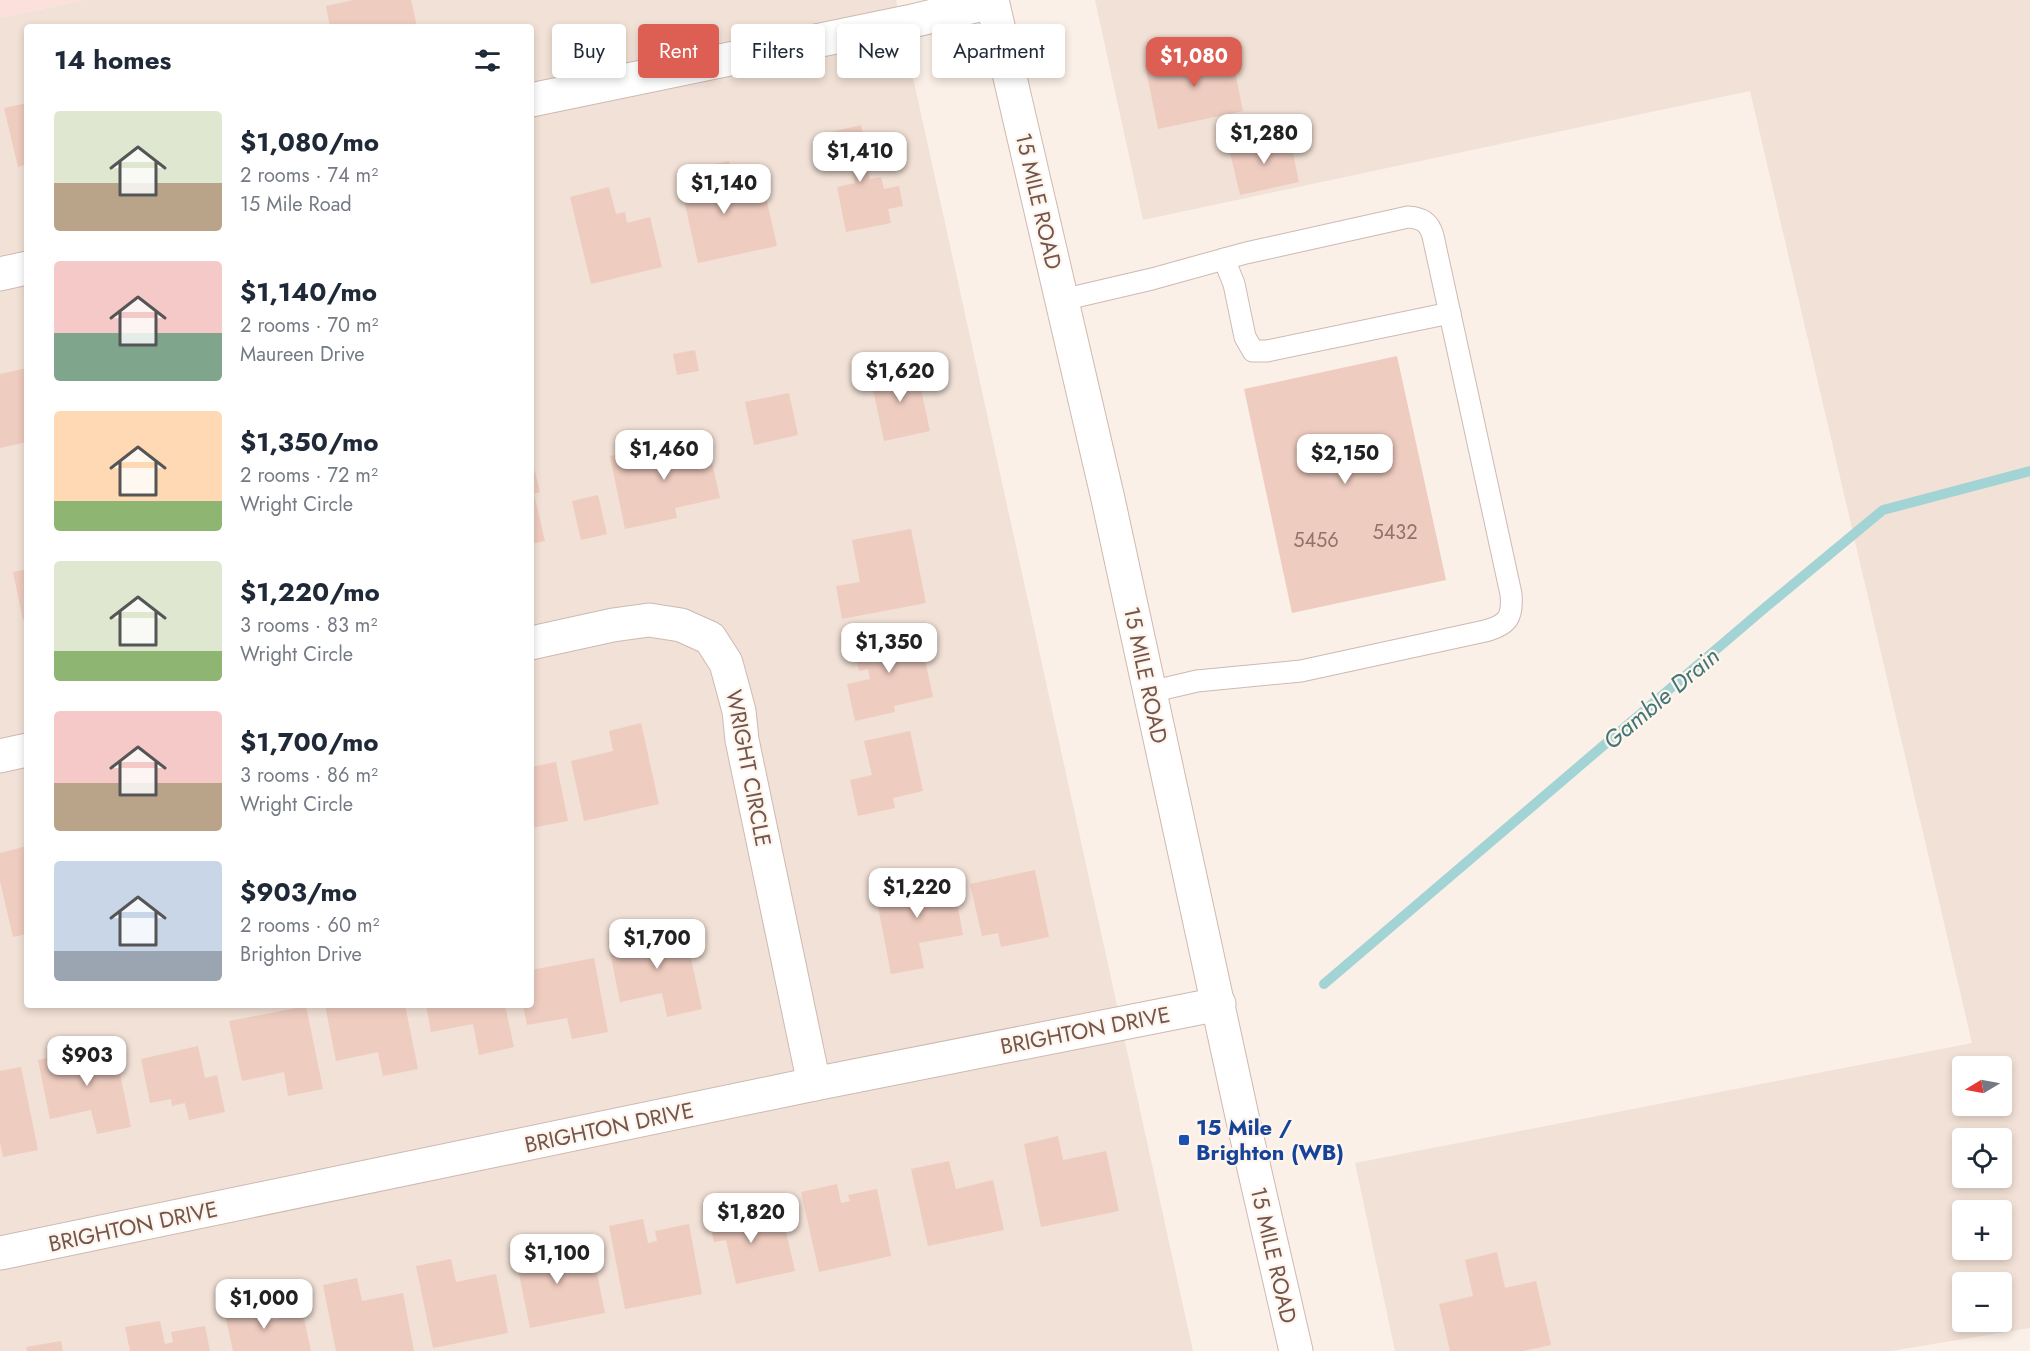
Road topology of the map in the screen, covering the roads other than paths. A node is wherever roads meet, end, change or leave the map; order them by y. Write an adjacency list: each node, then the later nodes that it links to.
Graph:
1 (992, 1): 2 (street); 6 (street, 15 MILE ROAD)
2 (534, 99)
3 (1224, 259): 6 (lane); 7 (lane); 7 (lane)
4 (24, 269): 5 (street)
5 (0, 274)
6 (1062, 300): 9 (street, 15 MILE ROAD)
7 (1450, 313): 9 (lane)
8 (534, 642): 13 (street, WRIGHT CIRCLE)
9 (1150, 692): 12 (street, 15 MILE ROAD)
10 (24, 751): 11 (street)
11 (0, 756)
12 (1219, 1004): 13 (street, BRIGHTON DRIVE); 15 (street, 15 MILE ROAD)
13 (814, 1084): 14 (street, BRIGHTON DRIVE)
14 (0, 1253)
15 (1296, 1351)

